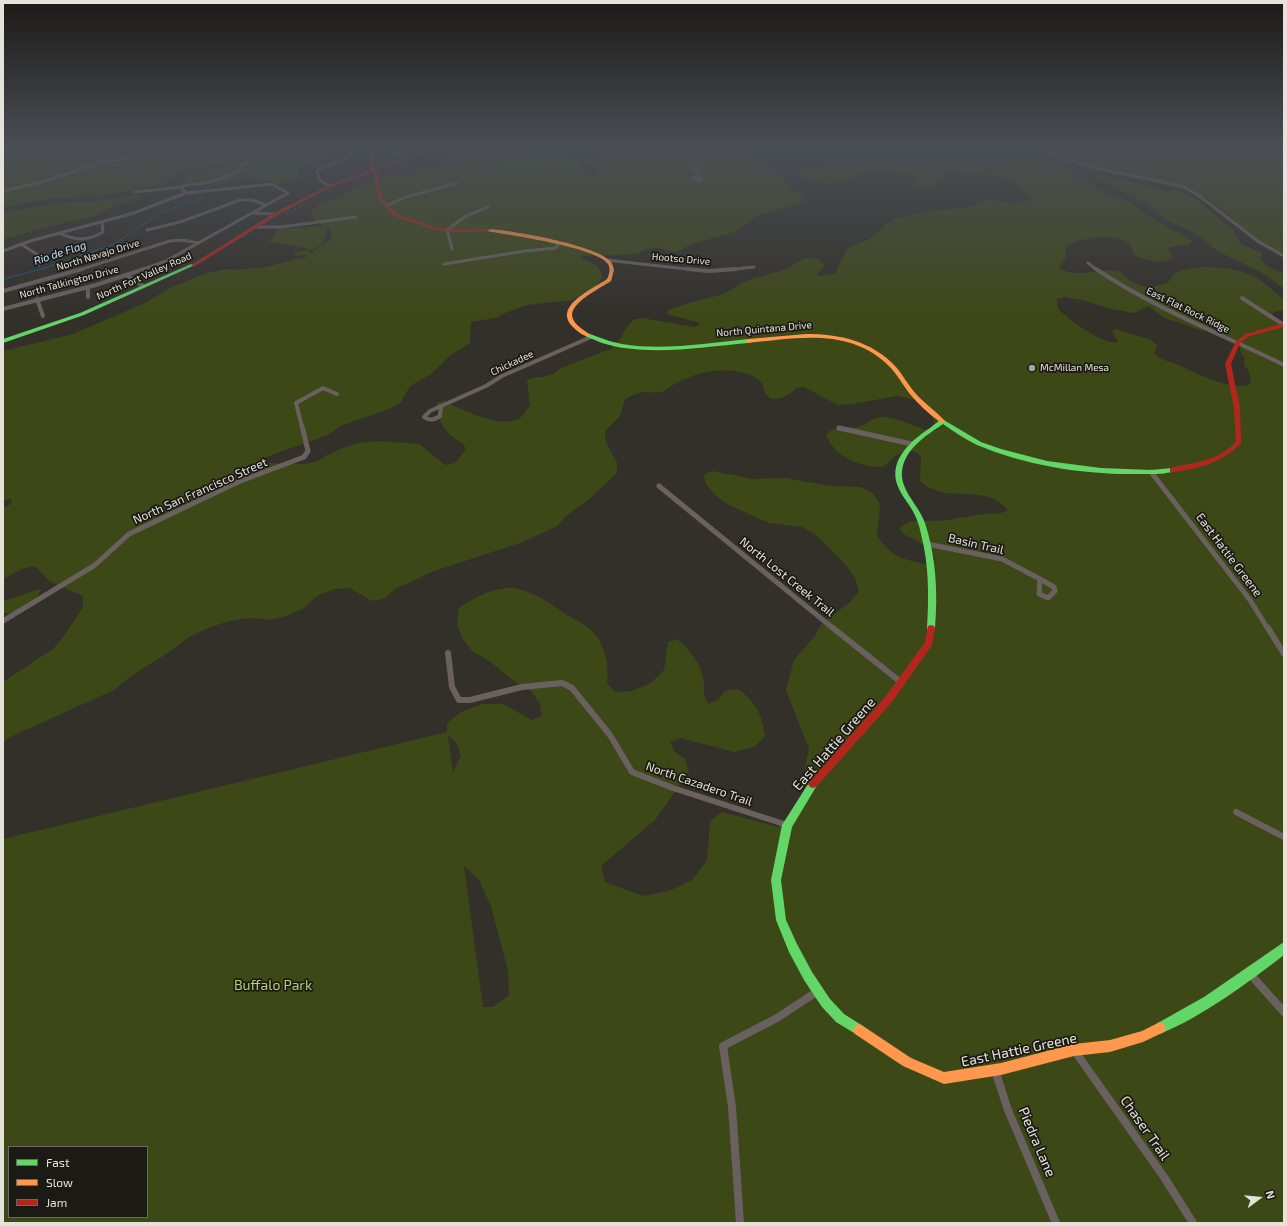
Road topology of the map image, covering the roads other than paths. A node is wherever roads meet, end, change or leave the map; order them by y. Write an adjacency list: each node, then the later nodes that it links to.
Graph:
1 (157, 204): 14 (street)
2 (229, 204): 18 (street)
3 (262, 204): 8 (street)
4 (269, 204): 8 (street, North Talkington Drive)
5 (295, 204): 12 (street, North Fort Valley Road)
6 (390, 204): 9 (street)
7 (1210, 204): 26 (street)
8 (266, 206): 11 (street, North Talkington Drive)
9 (386, 206): 19 (street)
10 (488, 207): 19 (street)
11 (252, 213): 12 (street); 16 (street, North Talkington Drive)
12 (276, 214): 17 (street, North Fort Valley Road)
13 (356, 217): 17 (street)
14 (102, 222): 20 (street); 20 (street)
15 (221, 227): 16 (street)
16 (226, 227): 21 (street, North Talkington Drive)
17 (256, 227): 43 (street, North Fort Valley Road)
18 (146, 230)
19 (447, 230): 23 (street); 24 (street)
20 (60, 233): 22 (street)
21 (199, 243): 32 (street, North Talkington Drive); 35 (street, North Navajo Drive)
22 (21, 244): 25 (street); 30 (street)
23 (558, 245): 27 (street); 29 (street)
24 (452, 249)
25 (3, 251)
26 (1284, 256)
27 (606, 260): 31 (street, Hootso Drive); 42 (street, North Quintana Drive)
28 (1088, 263): 44 (street, East Flat Rock Ridge)
29 (444, 264)
30 (40, 265)
31 (754, 267)
32 (126, 275): 33 (street); 34 (street, North Talkington Drive)
33 (143, 286)
34 (88, 287): 36 (street); 38 (street, North Talkington Drive)
35 (3, 291)
36 (88, 297)
37 (1242, 298): 41 (street)
38 (37, 299): 39 (street, North Talkington Drive); 40 (street)
39 (3, 308)
40 (43, 316)
41 (1284, 325): 44 (street)
42 (591, 337): 47 (street, Chickadee); 48 (street, North Quintana Drive)
43 (3, 341)
44 (1238, 342): 45 (street, East Flat Rock Ridge); 51 (street, North Quintana Drive)
45 (1284, 365)
46 (337, 394): 55 (street, North San Francisco Street)
47 (440, 407)
48 (942, 422): 50 (street, East Hattie Greene); 51 (street, North Quintana Drive)
49 (839, 428): 50 (street)
50 (912, 444): 53 (street, East Hattie Greene)
51 (1151, 472): 57 (street, East Hattie Greene)
52 (658, 486): 58 (street, North Lost Creek Trail)
53 (927, 544): 54 (street, Basin Trail); 58 (street, East Hattie Greene)
54 (1040, 579)
55 (3, 621)
56 (448, 653): 60 (street, North Cazadero Trail)
57 (1284, 654)
58 (902, 683): 60 (street, East Hattie Greene)
59 (1236, 812): 61 (street)
60 (787, 824): 64 (street, East Hattie Greene)
61 (1284, 837)
62 (1284, 948): 63 (street, East Hattie Greene)
63 (1250, 974): 65 (street); 66 (street, East Hattie Greene)
64 (818, 991): 67 (street, East Hattie Greene); 68 (street)
65 (1284, 1012)
66 (1074, 1050): 67 (street, East Hattie Greene); 70 (street, Chaser Trail)
67 (995, 1070): 69 (street, Piedra Lane)
68 (740, 1223)
69 (1056, 1223)
70 (1193, 1223)

